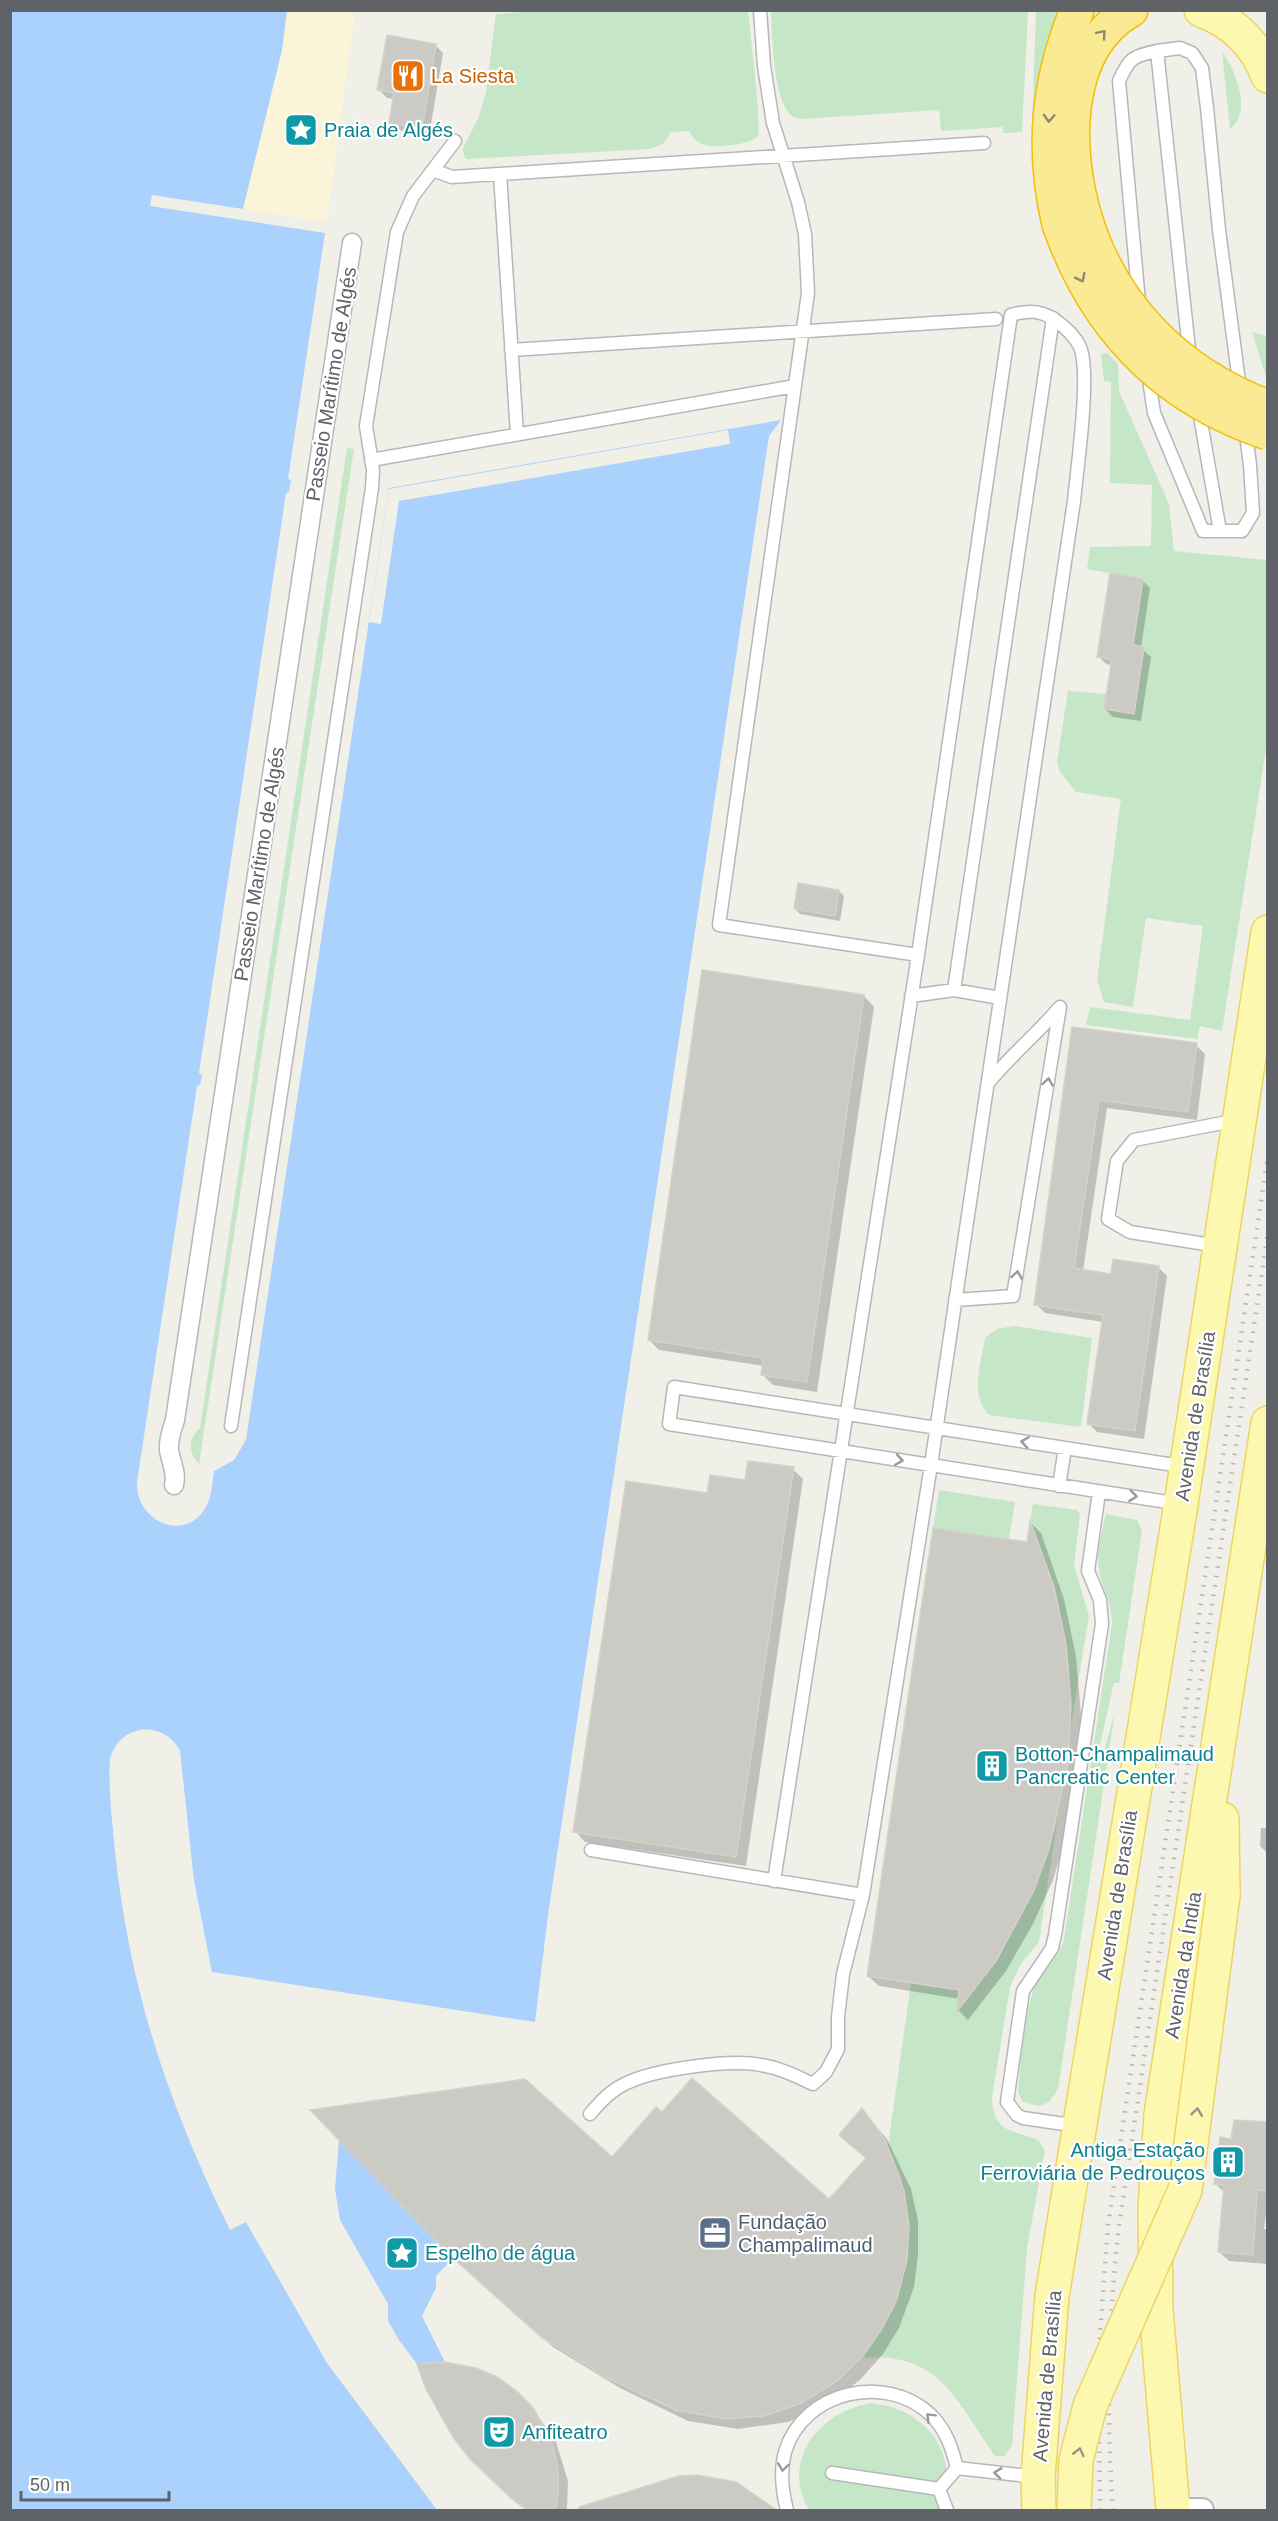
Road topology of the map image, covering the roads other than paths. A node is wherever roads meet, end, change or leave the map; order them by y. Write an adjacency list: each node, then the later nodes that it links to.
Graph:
1 (760, 10): 11 (lane)
2 (1077, 10): 14 (highway, one-way to 14)
3 (1131, 10): 14 (highway, one-way to 3)
4 (1201, 10): 8 (main road)
5 (1241, 10): 7 (main road)
6 (1157, 51): 19 (lane); 21 (lane); 23 (lane)
7 (1268, 70)
8 (1268, 76)
9 (455, 141): 12 (lane)
10 (984, 143): 11 (lane)
11 (783, 156): 13 (lane); 18 (lane)
12 (433, 170): 13 (lane); 26 (lane)
13 (500, 174): 20 (lane)
14 (1072, 221): 23 (highway, bridge); 24 (highway, one-way to 24, bridge)
15 (352, 243): 45 (street, Passeio Marítimo de Algés)
16 (1053, 318): 29 (lane); 30 (lane); 32 (lane)
17 (996, 319): 18 (lane)
18 (804, 332): 20 (lane); 22 (lane)
19 (1143, 340): 21 (lane); 27 (lane)
20 (512, 350): 25 (lane)
21 (1190, 358): 23 (lane); 27 (lane)
22 (795, 386): 25 (lane); 29 (lane)
23 (1252, 390): 27 (lane)
24 (1268, 433)
25 (517, 434): 26 (lane)
26 (372, 460): 39 (lane)
27 (1220, 531)
28 (1268, 932): 34 (main road, Avenida de Brasília)
29 (918, 955): 31 (lane)
30 (954, 990): 31 (lane); 32 (lane)
31 (911, 996): 37 (lane)
32 (1000, 998): 33 (lane)
33 (988, 1084): 36 (lane); 36 (lane, one-way to 33)
34 (1239, 1120): 35 (main road, Avenida de Brasília); 35 (lane)
35 (1220, 1246): 44 (main road, Avenida de Brasília)
36 (955, 1300): 40 (lane)
37 (846, 1413): 40 (lane); 42 (lane); 42 (lane)
38 (1268, 1423): 49 (main road, Avenida da Índia)
39 (231, 1426)
40 (937, 1427): 41 (lane, one-way to 40); 43 (lane)
41 (1065, 1448): 44 (lane); 46 (lane)
42 (841, 1451): 43 (lane, one-way to 43); 51 (lane)
43 (931, 1465): 46 (lane); 52 (lane)
44 (1187, 1467): 48 (main road, Avenida de Brasília)
45 (174, 1485)
46 (1059, 1486): 47 (lane)
47 (1099, 1492): 48 (lane, one-way to 48); 54 (lane)
48 (1182, 1504): 54 (main road, Avenida de Brasília)
49 (1222, 1722): 62 (main road, one-way to 49, bridge); 63 (main road, Avenida da Índia)
50 (591, 1850): 51 (lane)
51 (774, 1881): 52 (lane)
52 (863, 1895): 53 (lane)
53 (590, 2114)
54 (1080, 2126): 57 (main road, Avenida de Brasília)
55 (957, 2468): 57 (lane, one-way to 55); 58 (lane); 59 (lane, one-way to 59)
56 (832, 2473): 58 (lane)
57 (1038, 2477): 61 (main road, Avenida de Brasília)
58 (939, 2489): 60 (lane)
59 (787, 2511)
60 (947, 2511)
61 (1039, 2511)
62 (1074, 2511)
63 (1173, 2511)
64 (1191, 2511): 65 (street)
65 (1202, 2511)

